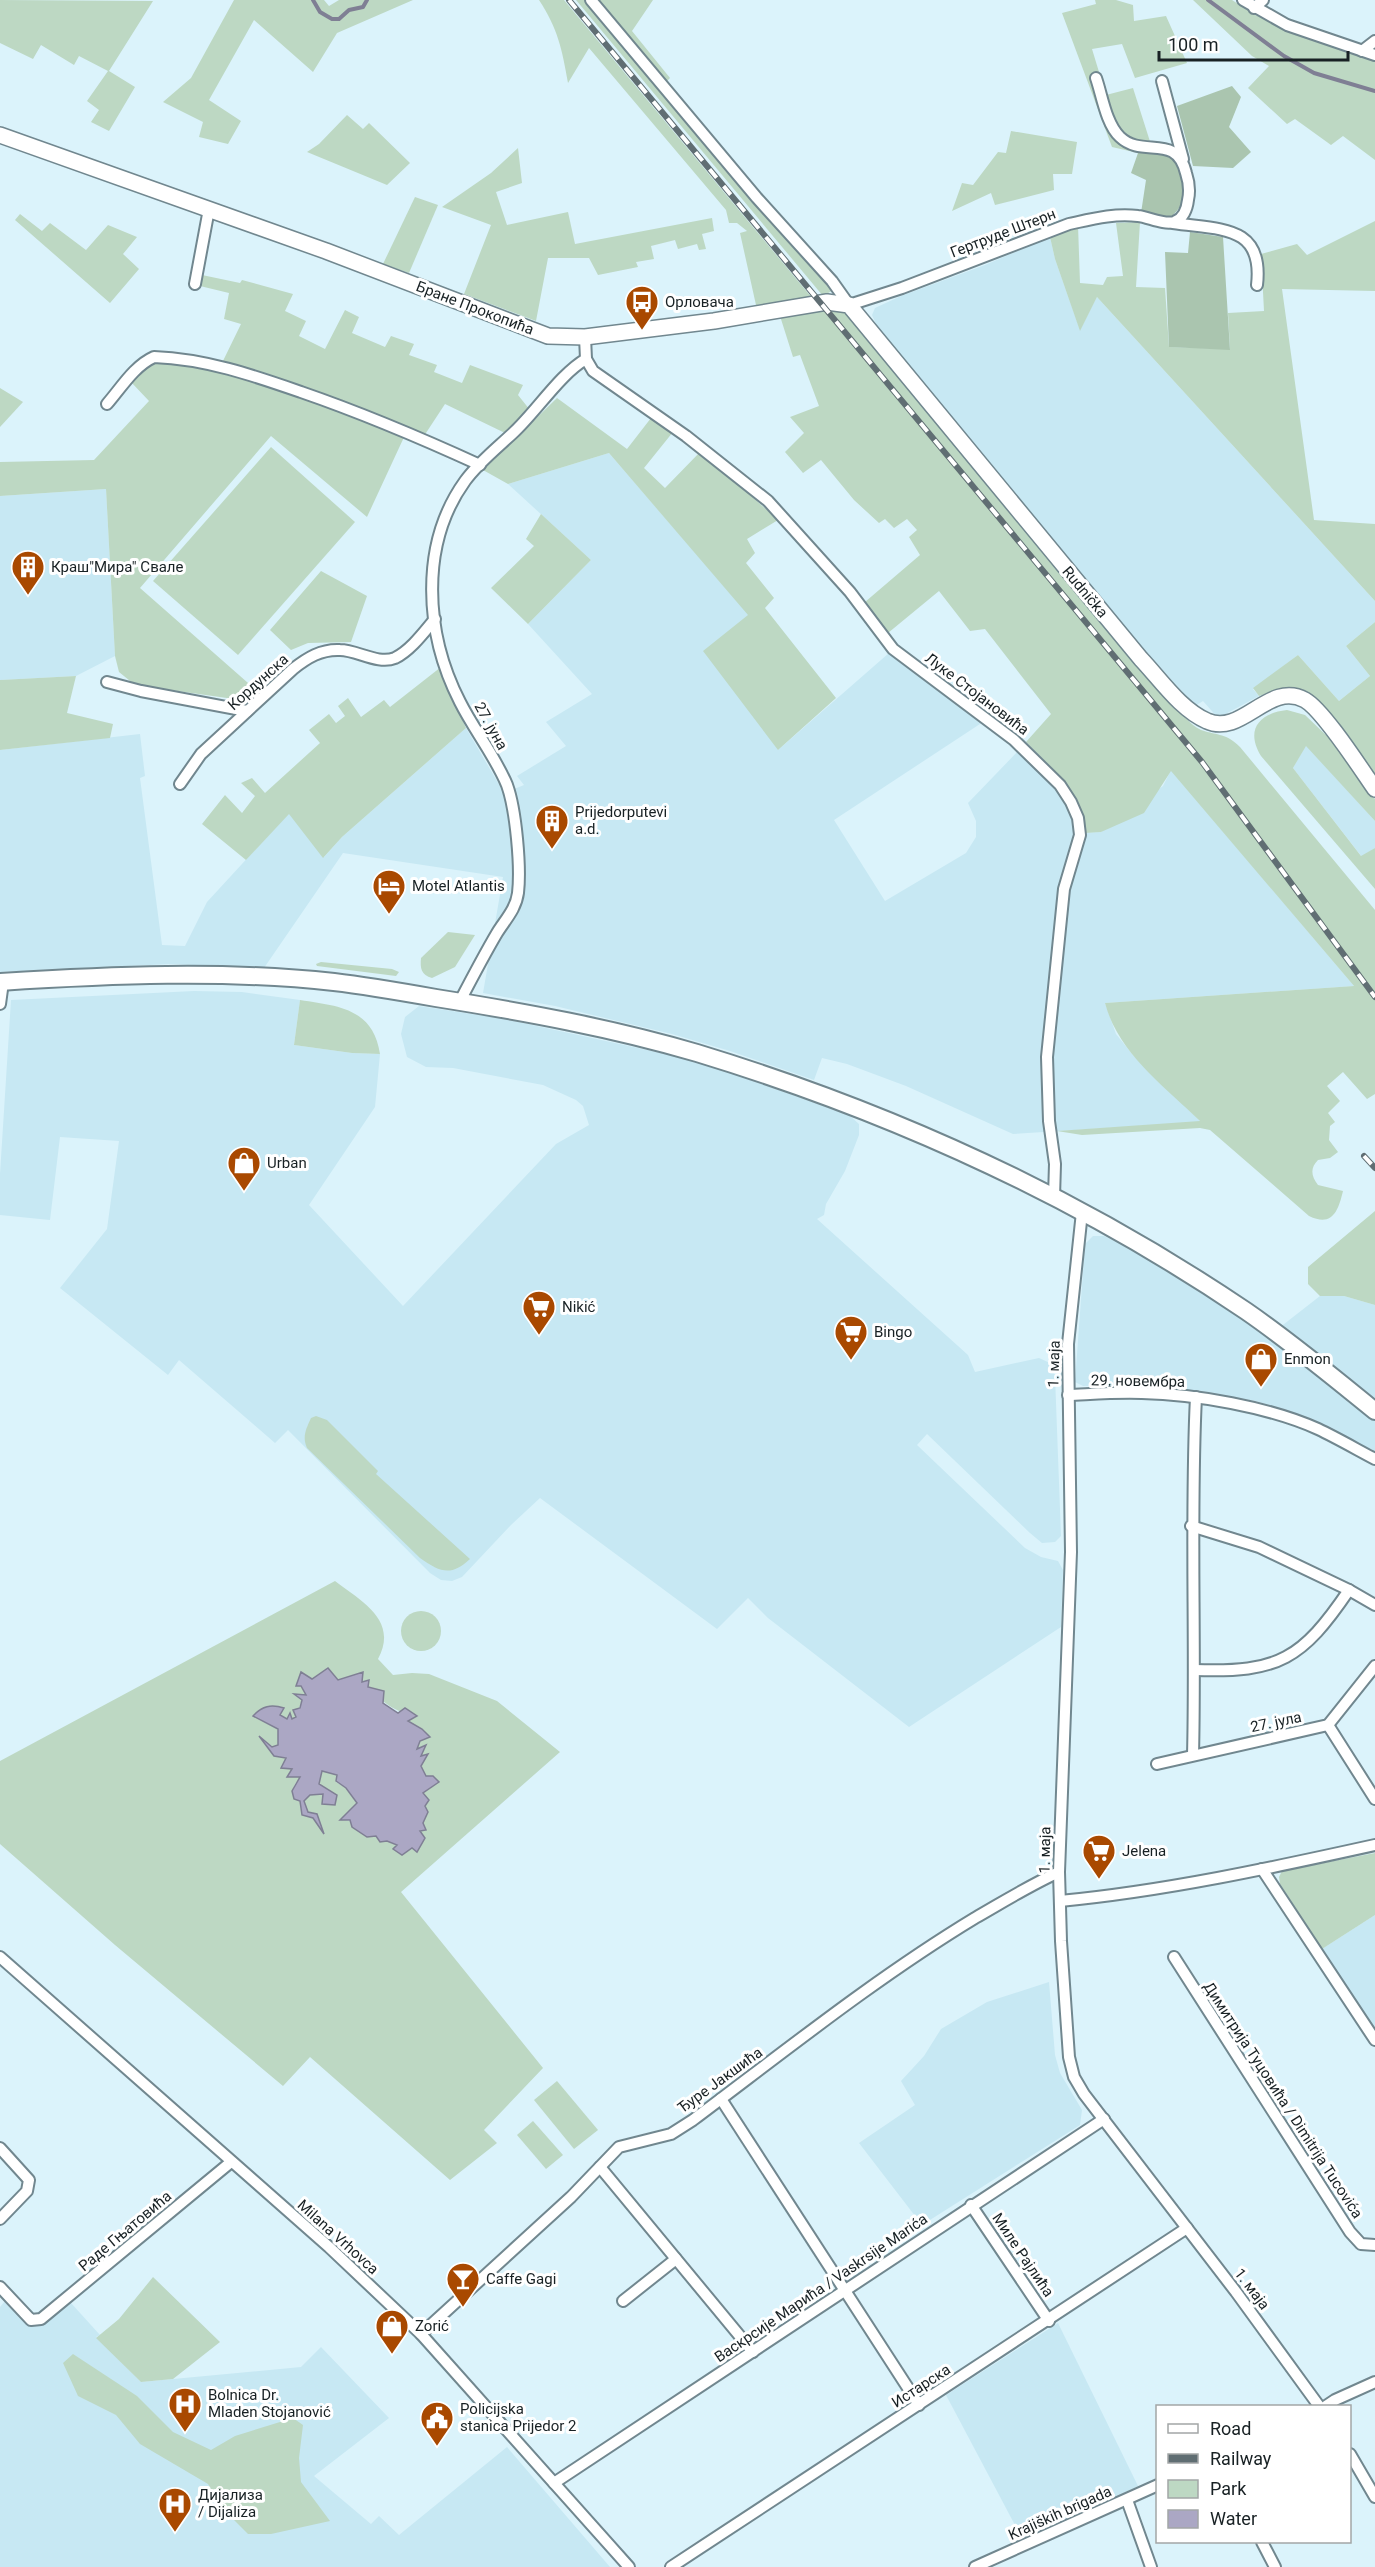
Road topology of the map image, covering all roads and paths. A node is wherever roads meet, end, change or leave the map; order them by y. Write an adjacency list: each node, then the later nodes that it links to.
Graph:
1 (591, 0): 16 (street)
2 (1243, 0): 4 (street)
3 (1263, 0): 4 (street)
4 (1254, 8): 6 (street)
5 (1375, 41): 6 (street)
6 (1362, 51): 7 (street)
7 (1375, 55)
8 (1096, 78): 11 (street)
9 (1162, 81): 11 (street)
10 (0, 135): 12 (street, Бране Прокопића)
11 (1184, 164): 13 (street)
12 (209, 209): 14 (street); 17 (street, Бране Прокопића)
13 (1173, 223): 15 (street, Гертруде Штерн); 16 (street, Гертруде Штерн)
14 (195, 284)
15 (1257, 285)
16 (849, 305): 17 (street, Бране Прокопића); 25 (street, Rudnička)
17 (585, 338): 18 (street)
18 (586, 359): 20 (street, 27. јуна); 29 (street, Луке Стојановића)
19 (107, 404): 20 (street)
20 (480, 465): 21 (street, 27. јуна)
21 (435, 619): 23 (street, Кордунска); 27 (street, 27. јуна)
22 (107, 682): 23 (street)
23 (247, 711): 24 (street, Кордунска)
24 (180, 784)
25 (1375, 789)
26 (2, 982): 27 (main road); 28 (street)
27 (460, 1001): 29 (main road)
28 (0, 1004)
29 (1054, 1197): 30 (main road)
30 (1082, 1212): 31 (street, 1. маја); 33 (main road)
31 (1068, 1395): 32 (street, 29. новембра); 46 (street, 1. маја)
32 (1196, 1397): 34 (street, 29. новембра); 35 (street)
33 (1375, 1412)
34 (1375, 1459)
35 (1191, 1526): 36 (street); 39 (street)
36 (1349, 1590): 37 (street); 39 (street)
37 (1375, 1605)
38 (1375, 1666): 40 (street)
39 (1195, 1670): 41 (street)
40 (1328, 1725): 41 (street, 27. јула); 43 (street)
41 (1193, 1755): 42 (street, 27. јула)
42 (1157, 1764)
43 (1375, 1799)
44 (1375, 1845): 45 (street)
45 (1262, 1869): 47 (street); 50 (street)
46 (1059, 1872): 47 (street, 1. маја); 51 (street, Ђуре Јакшића)
47 (1060, 1901): 52 (street, 1. маја)
48 (0, 1957): 54 (street, Milana Vrhovca)
49 (1174, 1957): 59 (street, Димитрија Туцовића / Dimitrija Tucovića)
50 (1375, 2040)
51 (721, 2099): 55 (street, Ђуре Јакшића); 62 (street)
52 (1104, 2119): 56 (street, Васкрсије Марића / Vaskrsije Marića); 58 (street, 1. маја)
53 (0, 2148): 57 (street)
54 (231, 2162): 61 (street, Раде Гњатовића); 65 (street, Milana Vrhovca)
55 (600, 2167): 60 (street); 65 (street, Ђуре Јакшића)
56 (971, 2205): 62 (street, Васкрсије Марића / Vaskrsije Marića); 64 (street, Миле Рајлића)
57 (0, 2219)
58 (1187, 2228): 64 (street, Истарска); 69 (street, 1. маја)
59 (1375, 2245)
60 (676, 2259): 63 (street); 66 (street)
61 (0, 2287)
62 (846, 2291): 66 (street, Васкрсије Марића / Vaskrsije Marića); 68 (street)
63 (623, 2301)
64 (1049, 2321): 68 (street, Истарска)
65 (421, 2334): 72 (street, Milana Vrhovca)
66 (753, 2352): 72 (street, Васкрсије Марића / Vaskrsije Marića)
67 (1375, 2382): 70 (street)
68 (919, 2405): 79 (street, Истарска)
69 (1318, 2405)
70 (1328, 2405)
71 (1351, 2456): 74 (street)
72 (554, 2482): 78 (street, Milana Vrhovca)
73 (1156, 2486): 75 (street, Krajiških brigada)
74 (1375, 2497)
75 (1127, 2500): 77 (street, Krajiških brigada); 80 (street)
76 (1263, 2543): 81 (street)
77 (982, 2566)
78 (629, 2567)
79 (671, 2567)
80 (1151, 2567)
81 (1275, 2567)

